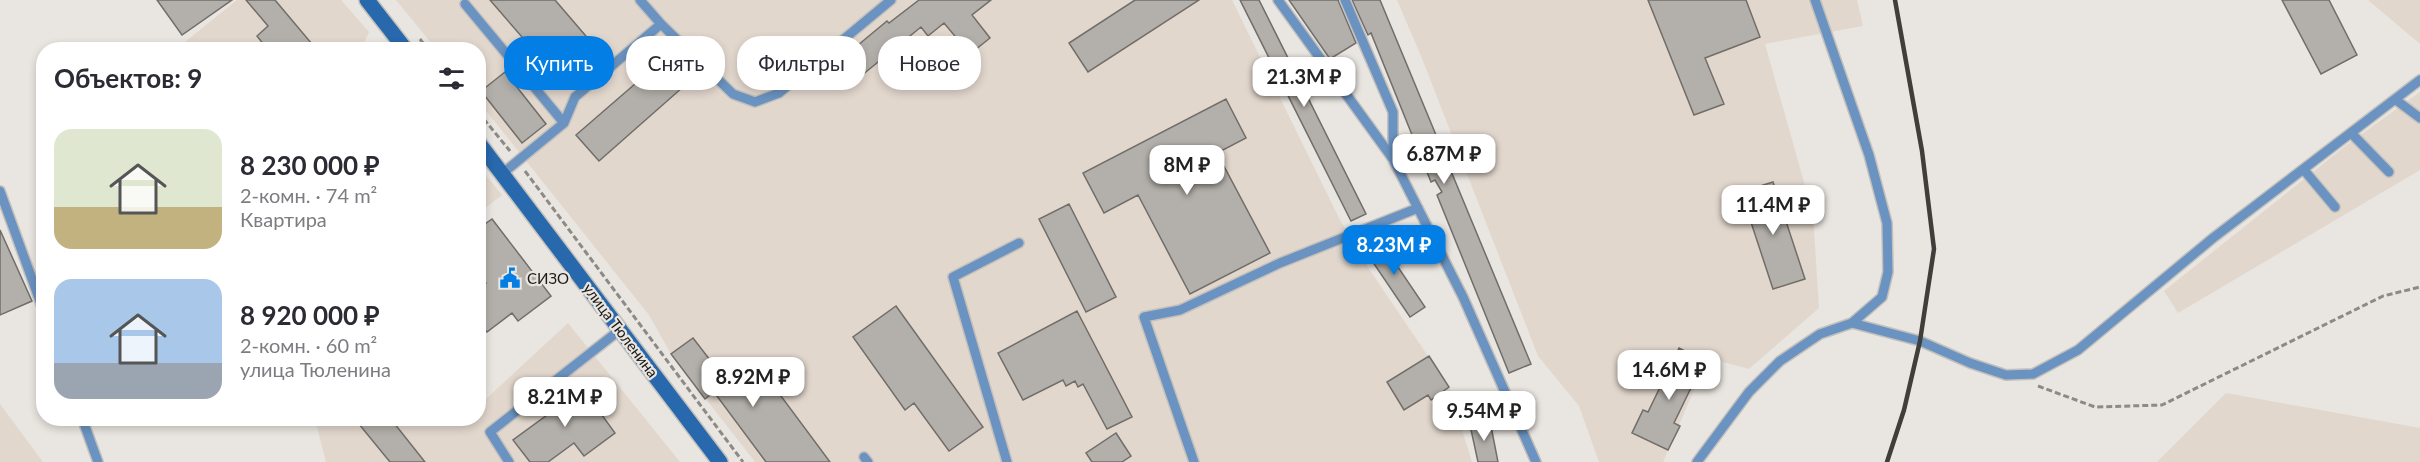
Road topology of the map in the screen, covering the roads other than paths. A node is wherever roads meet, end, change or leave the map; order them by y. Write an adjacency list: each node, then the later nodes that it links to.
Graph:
1 (368, 0): 9 (main road)
2 (640, 0): 8 (lane)
3 (891, 0): 8 (lane)
4 (1278, 0): 16 (lane)
5 (1345, 0): 16 (lane)
6 (1815, 0): 25 (lane)
7 (465, 4): 13 (lane)
8 (661, 24): 13 (lane)
9 (400, 42)
10 (2420, 80): 11 (lane)
11 (2396, 100): 12 (lane); 14 (lane)
12 (2420, 118)
13 (564, 123): 19 (lane)
14 (2352, 134): 17 (lane); 18 (lane)
15 (486, 152): 19 (main road, улица Тюленина)
16 (1393, 159): 22 (lane)
17 (2304, 170): 21 (lane); 25 (lane)
18 (2389, 172)
19 (503, 173): 26 (main road, улица Тюленина)
20 (0, 191): 24 (lane)
21 (2335, 207)
22 (1418, 208): 32 (lane); 33 (lane)
23 (1019, 243): 31 (lane)
24 (36, 290)
25 (1852, 323): 34 (lane)
26 (621, 329): 29 (lane); 30 (main road, улица Тюленина)
27 (85, 426): 28 (lane)
28 (98, 462)
29 (509, 462)
30 (720, 462)
31 (1008, 462)
32 (1194, 462)
33 (1536, 462)
34 (1697, 462)

